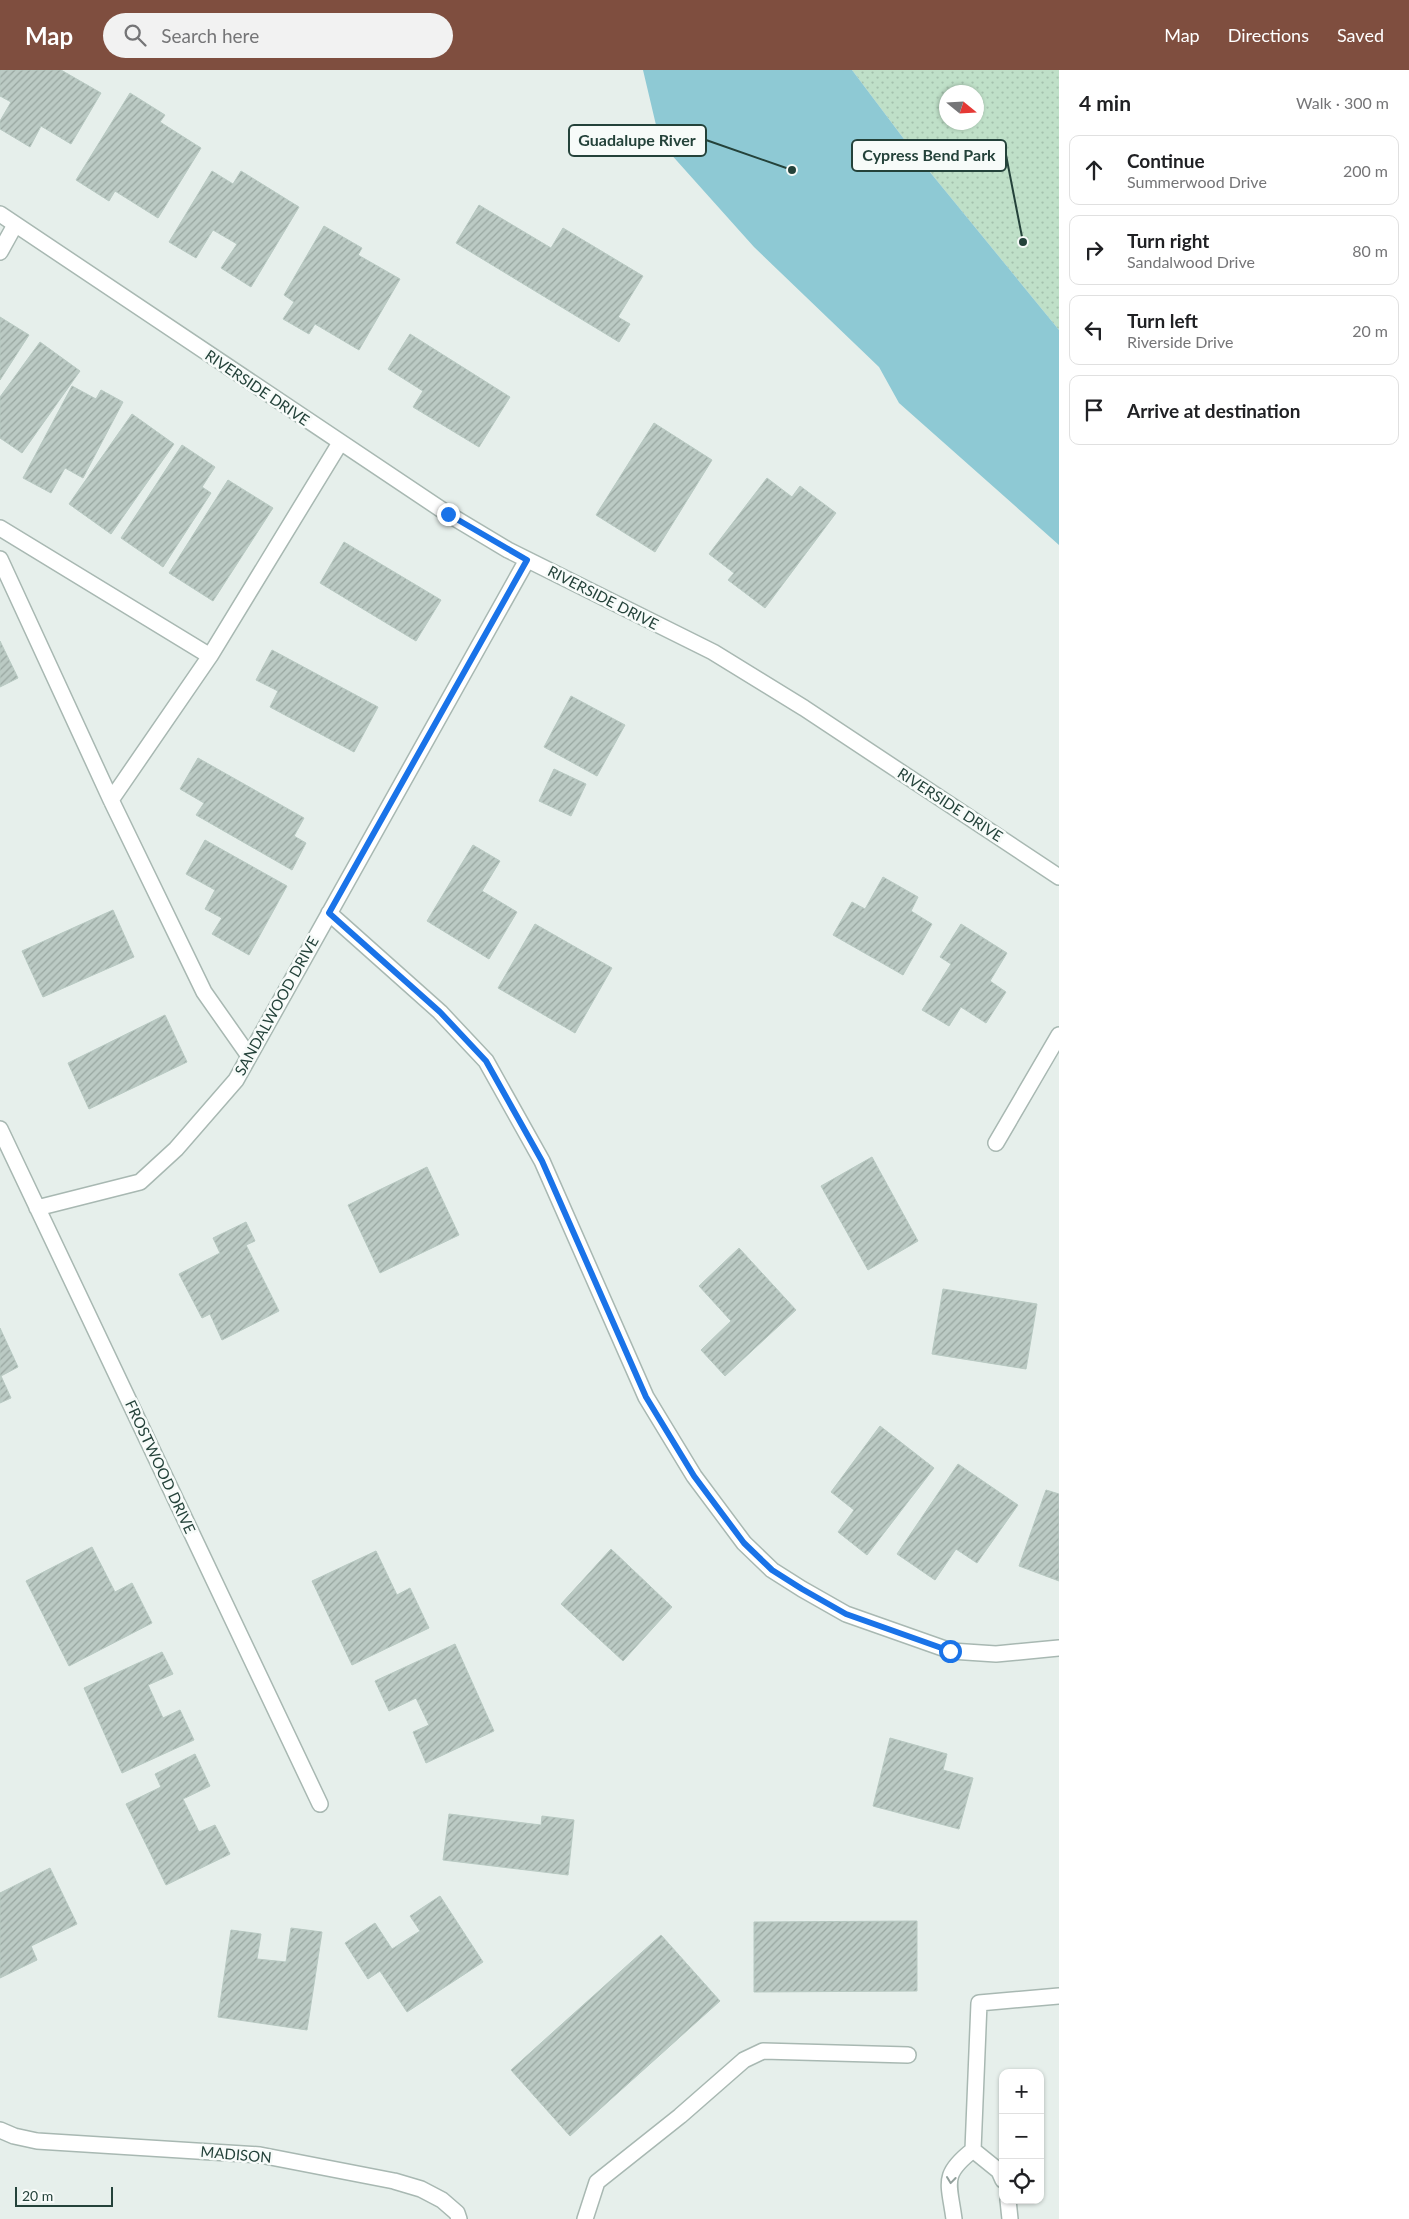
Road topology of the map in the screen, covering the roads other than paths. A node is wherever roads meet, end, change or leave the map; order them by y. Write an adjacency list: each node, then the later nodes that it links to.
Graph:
1 (0, 214): 2 (street, RIVERSIDE DRIVE)
2 (16, 225): 3 (street); 4 (street, RIVERSIDE DRIVE)
3 (0, 252)
4 (340, 443): 7 (street, RIVERSIDE DRIVE); 8 (street)
5 (0, 528): 8 (street)
6 (0, 559): 9 (street)
7 (527, 560): 10 (street, RIVERSIDE DRIVE); 11 (street, SANDALWOOD DRIVE)
8 (210, 656): 9 (street)
9 (111, 800): 13 (street)
10 (1059, 877)
11 (329, 913): 13 (street, SANDALWOOD DRIVE); 17 (street)
12 (1059, 1034): 15 (street)
13 (249, 1056): 16 (street, SANDALWOOD DRIVE)
14 (0, 1129): 16 (street, FROSTWOOD DRIVE)
15 (996, 1144)
16 (37, 1208): 18 (street, FROSTWOOD DRIVE)
17 (1059, 1648)
18 (320, 1804)
19 (1059, 1996): 22 (street)
20 (908, 2055): 26 (street)
21 (0, 2130): 25 (street, MADISON)
22 (973, 2150): 23 (street); 27 (street, one-way to 27)
23 (999, 2171)
24 (1008, 2204): 28 (street)
25 (459, 2219)
26 (585, 2219)
27 (954, 2219)
28 (1010, 2219)

